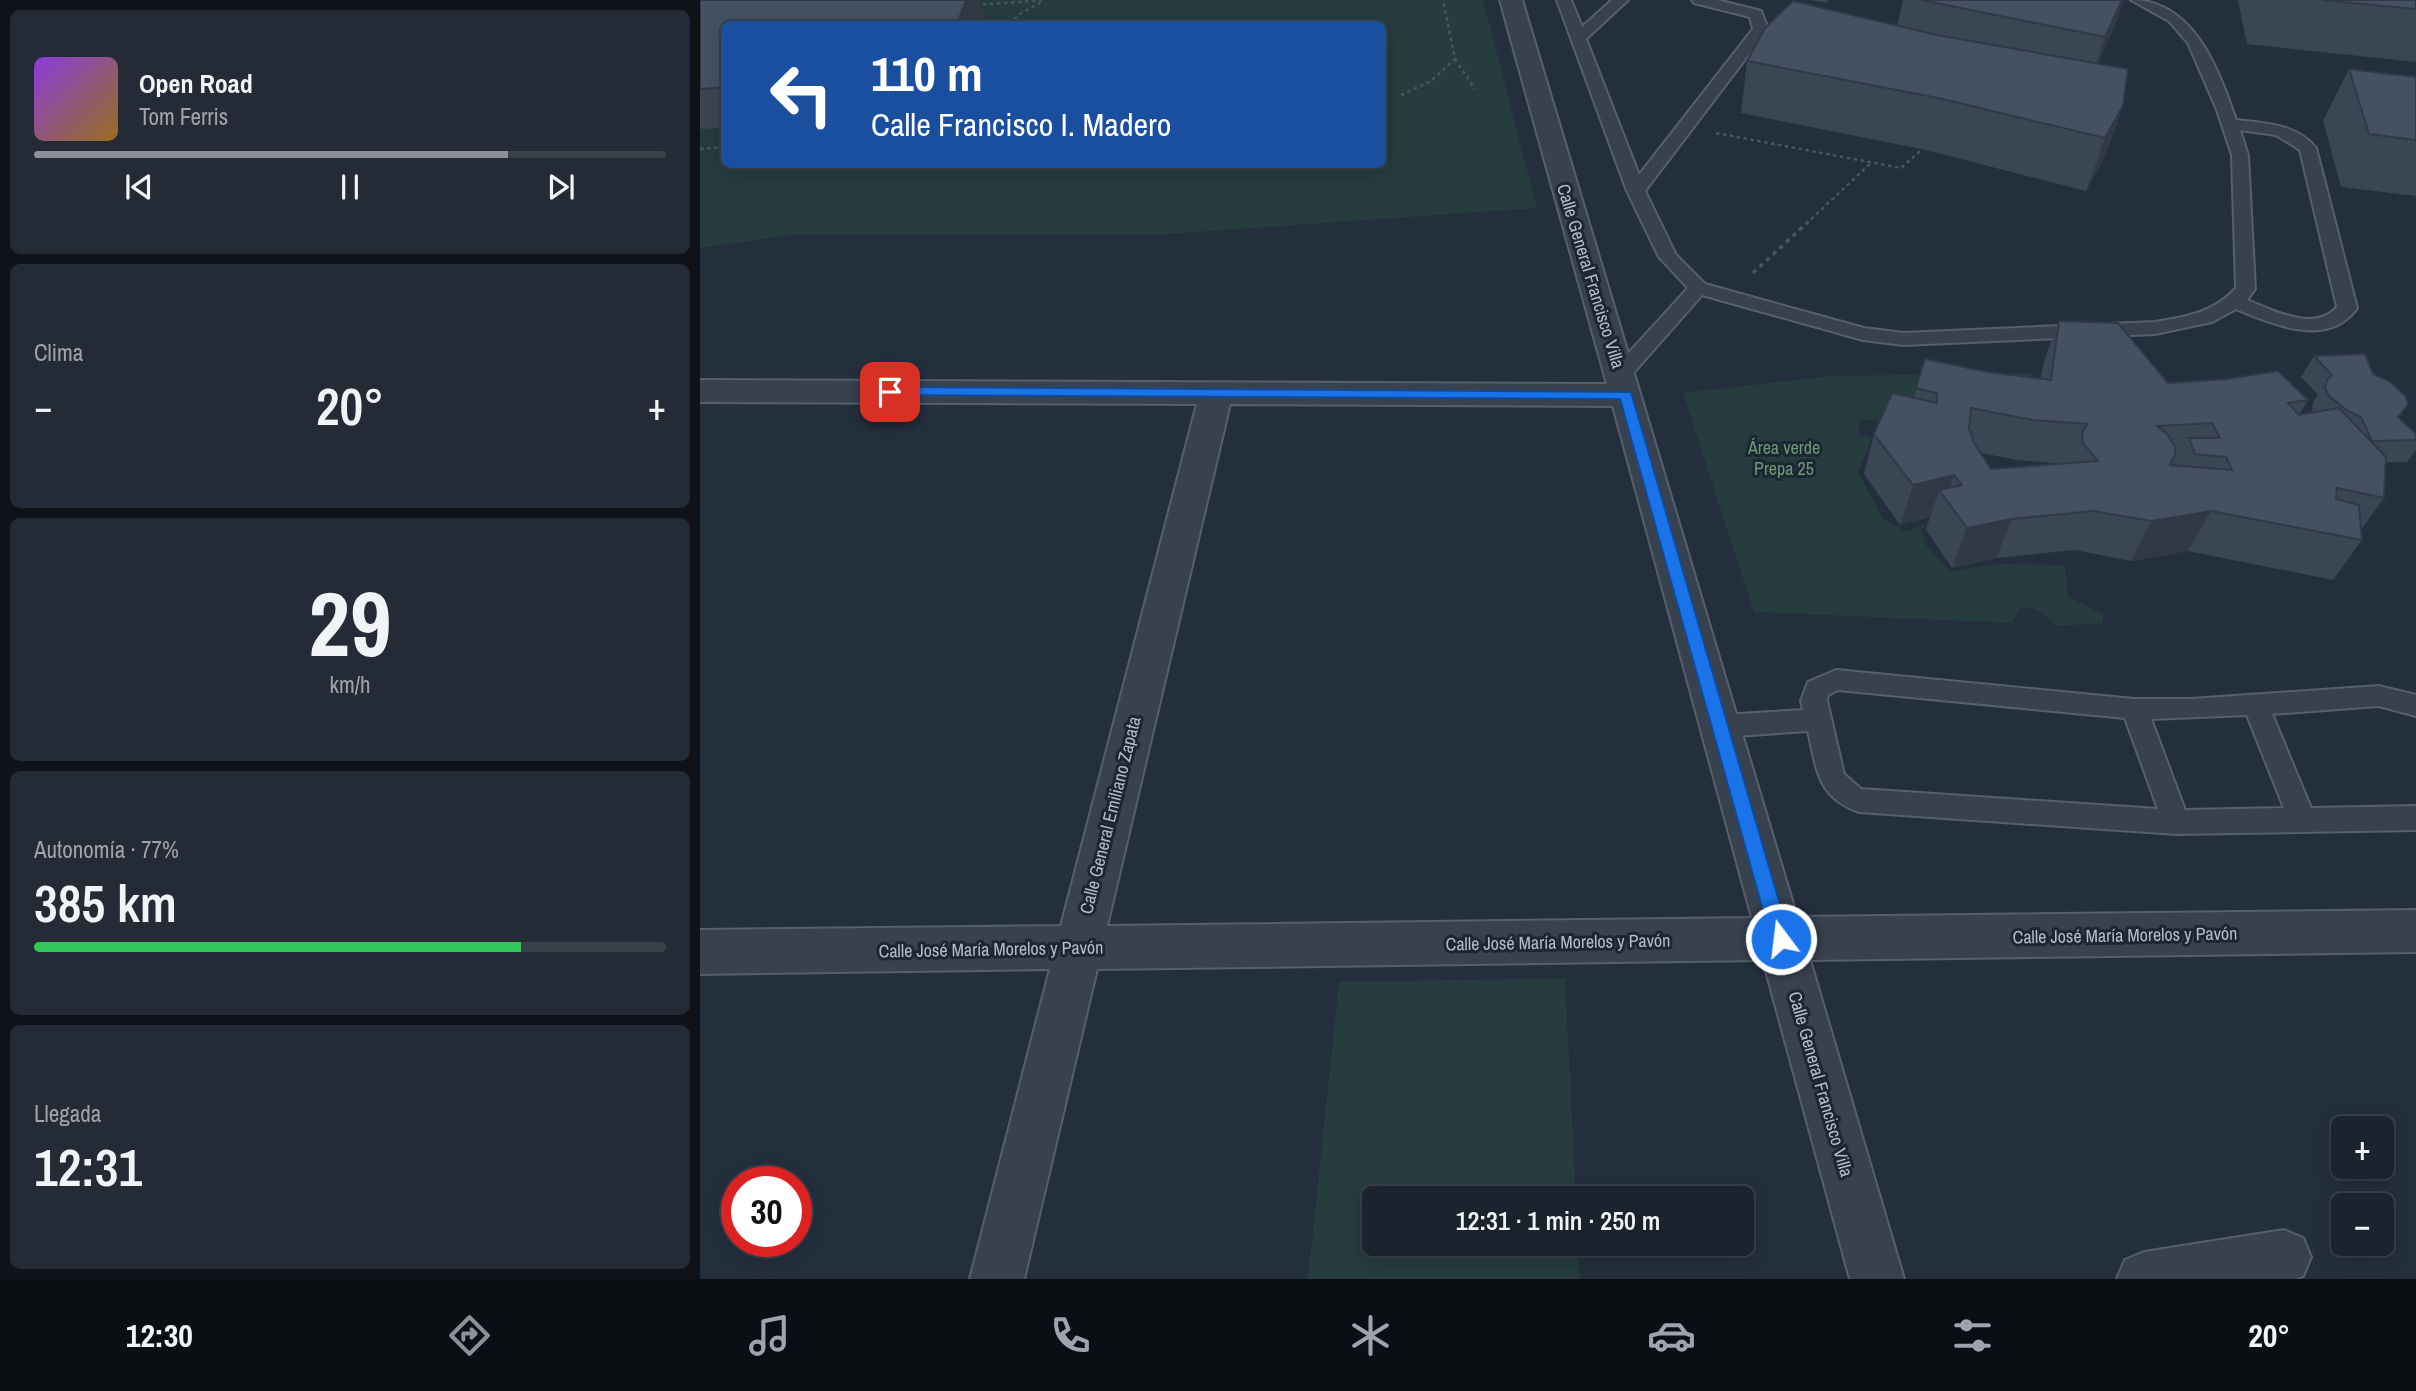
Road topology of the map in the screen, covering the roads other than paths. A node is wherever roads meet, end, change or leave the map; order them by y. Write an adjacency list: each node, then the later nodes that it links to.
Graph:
1 (1511, 0): 11 (street, Calle General Francisco Villa)
2 (1564, 0): 6 (lane)
3 (1621, 0): 6 (lane)
4 (1699, 0): 8 (lane)
5 (2138, 0): 7 (lane)
6 (1577, 39): 8 (lane)
7 (2230, 124): 10 (lane); 10 (lane)
8 (1636, 191): 9 (lane)
9 (1698, 288): 10 (lane); 11 (lane)
10 (2236, 302)
11 (1623, 385): 13 (street); 18 (street, Calle General Francisco Villa)
12 (700, 391): 13 (street)
13 (1216, 393): 24 (street, Calle General Emiliano Zapata)
14 (2255, 705): 15 (lane); 16 (lane); 21 (lane)
15 (2416, 706)
16 (2134, 709): 17 (lane); 20 (lane)
17 (1817, 720): 18 (lane); 20 (lane)
18 (1722, 726): 23 (street, Calle General Francisco Villa)
19 (2416, 818): 21 (lane)
20 (2176, 821): 21 (lane)
21 (2303, 821)
22 (2416, 931): 23 (street, Calle José María Morelos y Pavón)
23 (1781, 939): 24 (street, Calle José María Morelos y Pavón); 28 (street, Calle General Francisco Villa)
24 (1077, 948): 25 (street, Calle José María Morelos y Pavón); 27 (street, Calle General Emiliano Zapata)
25 (700, 952)
26 (2284, 1257): 29 (street)
27 (997, 1279)
28 (1877, 1279)
29 (2144, 1279)

